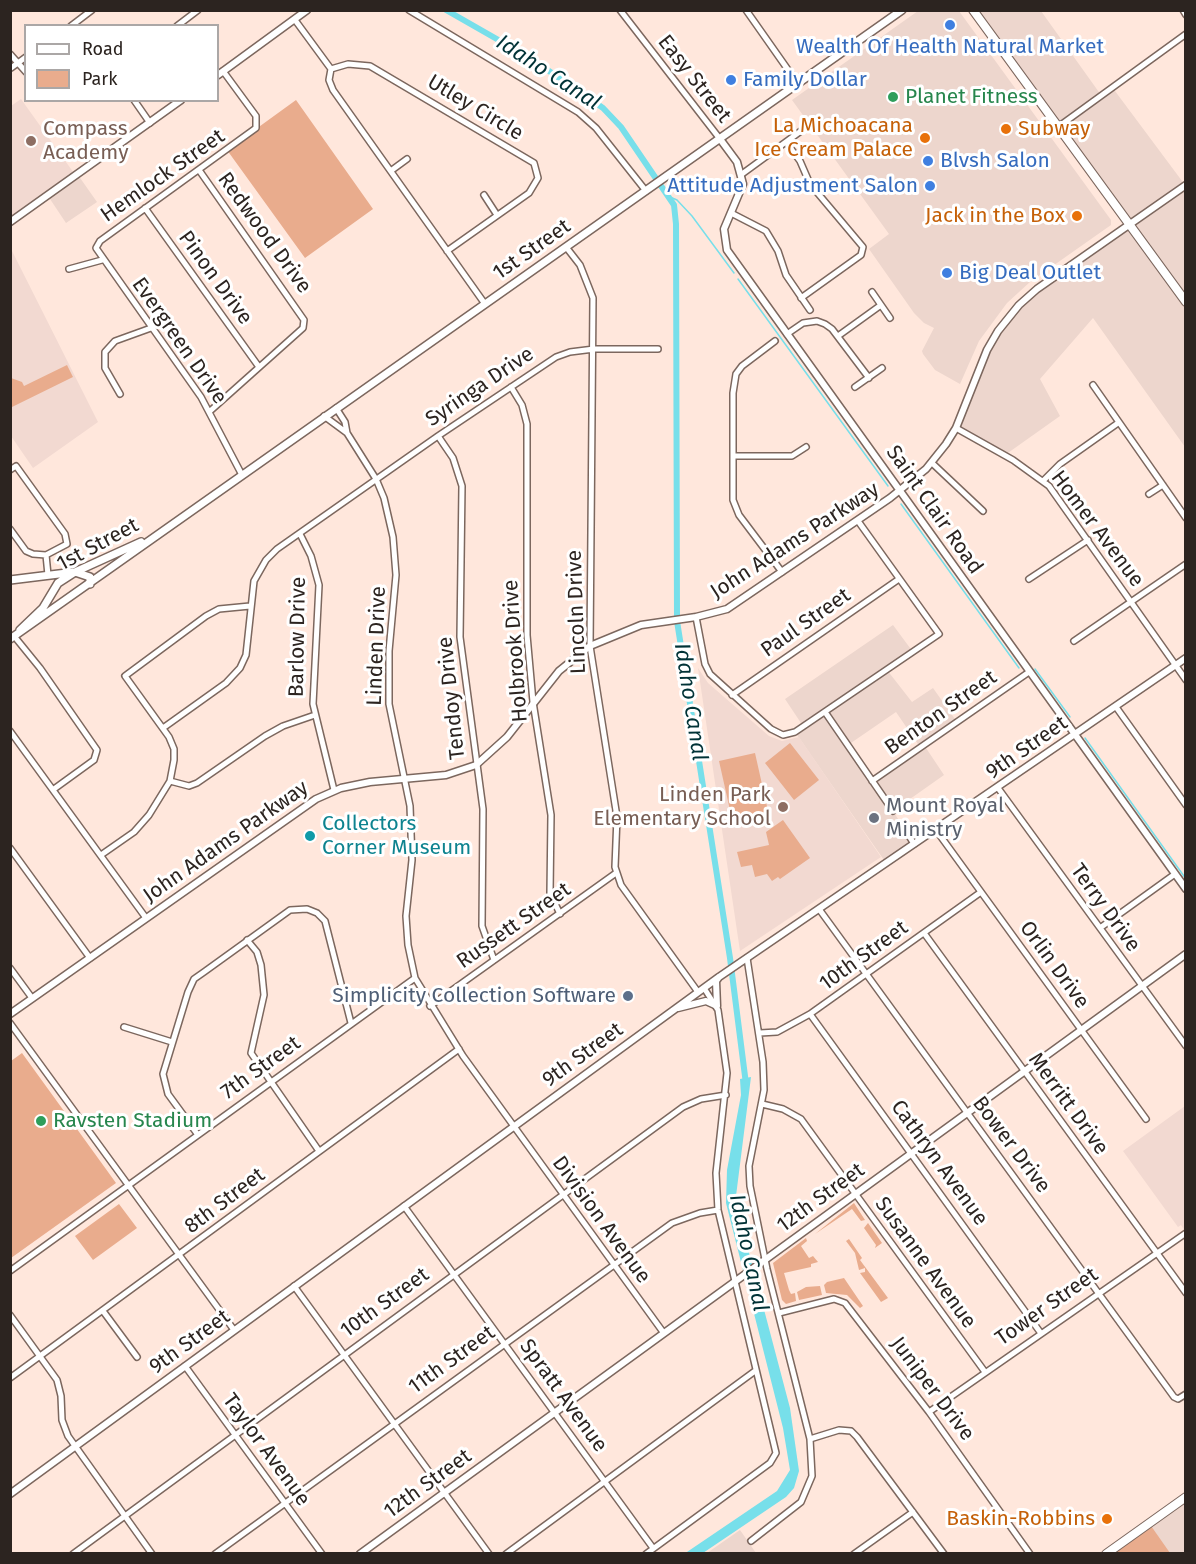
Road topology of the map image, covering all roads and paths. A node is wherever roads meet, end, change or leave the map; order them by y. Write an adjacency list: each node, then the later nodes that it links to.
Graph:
1 (92, 10): 12 (street)
2 (198, 10): 13 (street)
3 (308, 10): 11 (street)
4 (409, 10): 35 (street)
5 (620, 10): 28 (street, Easy Street)
6 (747, 10): 22 (street)
7 (902, 10): 22 (main road, 1st Street)
8 (973, 10): 26 (main road)
9 (1183, 10): 10 (street)
10 (1185, 15)
11 (295, 20): 19 (street); 21 (street)
12 (74, 24)
13 (180, 24)
14 (1185, 34): 26 (street)
15 (10, 54): 17 (street)
16 (24, 58): 17 (street)
17 (17, 63): 18 (street); 20 (street)
18 (11, 68)
19 (331, 69): 32 (street); 39 (street, Utley Circle)
20 (24, 70)
21 (220, 73): 31 (street, Hemlock Street)
22 (798, 84): 28 (main road, 1st Street)
23 (135, 102): 25 (street)
24 (179, 102): 25 (street)
25 (150, 123): 40 (street)
26 (1058, 127): 41 (main road)
27 (805, 128): 29 (street)
28 (720, 139): 33 (street); 35 (main road, 1st Street)
29 (786, 142): 33 (street); 47 (street)
30 (407, 159): 32 (street)
31 (199, 170): 37 (street, Hemlock Street); 59 (street, Redwood Drive)
32 (392, 170): 43 (street)
33 (742, 174): 38 (street, Saint Clair Road)
34 (1185, 185): 41 (street, John Adams Parkway)
35 (649, 188): 42 (main road, 1st Street)
36 (484, 195): 39 (street)
37 (145, 208): 44 (street, Hemlock Street); 59 (street, Pinon Drive)
38 (731, 213): 47 (street); 54 (street, Saint Clair Road)
39 (497, 215): 43 (street, Utley Circle)
40 (10, 222)
41 (1128, 225): 48 (main road); 70 (street, John Adams Parkway)
42 (566, 247): 49 (main road, 1st Street); 57 (street, Lincoln Drive)
43 (447, 250): 49 (street)
44 (102, 260): 45 (street); 53 (street, Evergreen Drive)
45 (69, 269)
46 (872, 292): 50 (street)
47 (801, 298): 51 (street)
48 (1185, 302)
49 (485, 304): 66 (main road, 1st Street)
50 (881, 305): 52 (street); 55 (street)
51 (810, 310)
52 (891, 318)
53 (151, 328): 65 (street); 67 (street, Evergreen Drive)
54 (788, 334): 55 (street); 82 (street, Saint Clair Road)
55 (838, 336): 61 (street)
56 (775, 341): 74 (street)
57 (594, 349): 58 (street, Syringa Drive); 63 (street, Syringa Drive); 105 (street, Lincoln Drive)
58 (658, 349)
59 (259, 367): 67 (street)
60 (882, 368): 61 (street)
61 (868, 378): 64 (street)
62 (1093, 386): 69 (street)
63 (511, 387): 72 (street, Syringa Drive); 111 (street, Holbrook Drive)
64 (855, 387)
65 (120, 394)
66 (336, 408): 68 (main road, 1st Street); 71 (street, Linden Drive)
67 (209, 412): 78 (street, Evergreen Drive)
68 (324, 416): 71 (street, Linden Drive); 78 (main road, 1st Street)
69 (1118, 423): 80 (street); 81 (street)
70 (956, 428): 76 (street, John Adams Parkway); 80 (street, Homer Avenue)
71 (348, 433): 79 (street, Linden Drive)
72 (438, 436): 79 (street, Syringa Drive); 118 (street, Tendoy Drive)
73 (806, 447): 74 (street)
74 (734, 456): 94 (street)
75 (22, 462): 77 (street)
76 (932, 463): 82 (street, John Adams Parkway); 84 (street)
77 (13, 468): 91 (street)
78 (242, 475): 85 (main road, 1st Street)
79 (376, 479): 89 (street, Syringa Drive); 119 (street, Linden Drive)
80 (1043, 481): 90 (street, Homer Avenue)
81 (1163, 485): 83 (street); 86 (street)
82 (901, 490): 87 (street, John Adams Parkway); 108 (street, Saint Clair Road)
83 (1149, 494)
84 (983, 511)
85 (182, 517): 93 (main road, 1st Street); 99 (main road, 1st Street)
86 (1185, 519)
87 (858, 521): 94 (street, John Adams Parkway); 96 (street)
88 (10, 529): 91 (street)
89 (300, 534): 101 (street); 114 (street, Barlow Drive)
90 (1088, 540): 97 (street); 100 (street, Homer Avenue)
91 (46, 555): 95 (street)
92 (1185, 564): 100 (street)
93 (75, 572): 95 (main road); 99 (main road); 103 (main road, 1st Street)
94 (782, 572): 102 (street, John Adams Parkway)
95 (48, 575): 98 (main road)
96 (899, 579): 110 (street, Paul Street); 113 (street)
97 (1029, 579)
98 (10, 580)
99 (90, 584): 103 (main road, 1st Street)
100 (1131, 602): 104 (street); 107 (street, Homer Avenue)
101 (250, 606): 115 (street); 115 (street)
102 (696, 617): 105 (street, John Adams Parkway); 110 (street)
103 (12, 638): 123 (street)
104 (1074, 641)
105 (590, 646): 111 (street, John Adams Parkway); 132 (street, Lincoln Drive)
106 (1185, 658): 107 (street, 9th Street)
107 (1175, 666): 109 (street, Homer Avenue); 112 (street, 9th Street)
108 (1029, 672): 117 (street, Saint Clair Road); 121 (street, Benton Street)
109 (1185, 680)
110 (732, 695): 113 (street)
111 (533, 702): 118 (street, John Adams Parkway); 137 (street, Holbrook Drive)
112 (1116, 707): 117 (street, 9th Street); 125 (street)
113 (825, 712): 121 (street)
114 (315, 715): 120 (street); 124 (street, Barlow Drive)
115 (163, 728): 120 (street)
116 (10, 731): 123 (street)
117 (1074, 735): 122 (street, 9th Street); 133 (street, Saint Clair Road)
118 (476, 765): 119 (street, John Adams Parkway); 145 (street, Tendoy Drive)
119 (405, 779): 124 (street, John Adams Parkway); 149 (street, Linden Drive)
120 (170, 781): 131 (street)
121 (872, 781): 126 (street)
122 (998, 788): 127 (street, 9th Street); 139 (street, Terry Drive)
123 (54, 789): 131 (street)
124 (333, 790): 138 (street, John Adams Parkway)
125 (1185, 805)
126 (893, 811)
127 (936, 830): 129 (street, 9th Street); 135 (street, Orlin Drive)
128 (909, 836): 129 (street)
129 (915, 844): 136 (street, 9th Street)
130 (10, 848): 143 (street)
131 (101, 855): 138 (street)
132 (616, 873): 137 (street, Russett Street); 152 (street, Lincoln Drive)
133 (1175, 874): 134 (street, Saint Clair Road); 139 (street)
134 (1185, 889)
135 (981, 892): 140 (street, 10th Street); 162 (street, Orlin Drive)
136 (819, 909): 144 (street, 9th Street); 147 (street, Bower Drive)
137 (560, 914): 145 (street, Russett Street)
138 (146, 918): 143 (street, John Adams Parkway)
139 (1100, 928): 150 (street, Terry Drive)
140 (924, 933): 147 (street, 10th Street); 167 (street, Merritt Drive)
141 (248, 940): 160 (street); 164 (street); 168 (street)
142 (1185, 954): 150 (street, 12th Street)
143 (90, 958): 153 (street, John Adams Parkway)
144 (747, 958): 148 (street, 9th Street); 163 (street)
145 (494, 960): 154 (street, Russett Street)
146 (10, 968): 153 (street)
147 (867, 974): 158 (street, 10th Street); 171 (street, Bower Drive)
148 (719, 977): 151 (street, 9th Street); 155 (street)
149 (415, 978): 154 (street, Linden Drive); 160 (street, 7th Street)
150 (1140, 987): 162 (street, 12th Street); 165 (street, Terry Drive)
151 (704, 988): 152 (street, 9th Street); 155 (street)
152 (698, 992): 156 (street, 9th Street)
153 (32, 998): 157 (street, John Adams Parkway)
154 (430, 1006): 166 (street, Linden Drive)
155 (717, 1006): 156 (street); 169 (street)
156 (674, 1009): 173 (street, 9th Street)
157 (10, 1014)
158 (810, 1014): 163 (street, 10th Street); 176 (street, Cathryn Avenue)
159 (10, 1023): 177 (street)
160 (351, 1023): 168 (street, 7th Street)
161 (124, 1027): 164 (street)
162 (1081, 1030): 167 (street, 12th Street); 172 (street, Orlin Drive)
163 (760, 1033): 170 (street)
164 (172, 1042): 174 (street)
165 (1185, 1046)
166 (459, 1049): 173 (street, Linden Drive); 175 (street, 8th Street)
167 (1024, 1071): 171 (street, 12th Street); 183 (street, Merritt Drive)
168 (270, 1082): 174 (street, 7th Street); 175 (street)
169 (726, 1095): 179 (street, 10th Street); 181 (street)
170 (762, 1104): 178 (street, Susanne Avenue); 185 (street)
171 (966, 1113): 176 (street, 12th Street); 191 (street, Bower Drive)
172 (1146, 1119)
173 (513, 1126): 179 (street, Division Avenue); 180 (street, 9th Street)
174 (198, 1135): 177 (street, 7th Street)
175 (320, 1151): 184 (street, 8th Street)
176 (910, 1154): 178 (street, 12th Street); 198 (street, Cathryn Avenue)
177 (129, 1186): 184 (street); 187 (street, 7th Street)
178 (855, 1194): 185 (street, 12th Street); 205 (street, Susanne Avenue)
179 (562, 1195): 186 (street, Division Avenue); 188 (street, 10th Street)
180 (404, 1206): 188 (street, Spratt Avenue); 190 (street, 9th Street)
181 (717, 1210): 186 (street, 11th Street); 189 (street)
182 (1185, 1233): 183 (street, Tower Street)
183 (1156, 1252): 191 (street, Tower Street); 192 (street, Merritt Drive)
184 (179, 1256): 193 (street, 8th Street); 196 (street)
185 (765, 1259): 189 (street, 12th Street); 194 (street)
186 (614, 1265): 197 (street, Division Avenue); 199 (street, 11th Street)
187 (10, 1271)
188 (454, 1273): 199 (street, Spratt Avenue); 200 (street, 10th Street)
189 (734, 1281): 197 (street, 12th Street); 204 (street)
190 (294, 1286): 196 (street, 9th Street); 200 (street)
191 (1098, 1292): 198 (street, Tower Street); 207 (street, Bower Drive)
192 (1185, 1293)
193 (103, 1311): 201 (street, 8th Street); 202 (street)
194 (779, 1313): 209 (street, Juniper Drive); 212 (street)
195 (10, 1315): 201 (street)
196 (234, 1330): 203 (street, 9th Street)
197 (663, 1332): 208 (street, 12th Street)
198 (1040, 1332): 205 (street, Tower Street)
199 (503, 1343): 208 (street, Spratt Avenue); 210 (street, 11th Street)
200 (344, 1354): 210 (street); 211 (street, 10th Street)
201 (40, 1356): 206 (street, 8th Street); 213 (street)
202 (137, 1357)
203 (185, 1366): 211 (street, Taylor Avenue); 213 (street, 9th Street)
204 (755, 1371): 214 (street); 222 (street)
205 (985, 1372): 209 (street, Tower Street)
206 (10, 1378)
207 (1185, 1394)
208 (554, 1412): 214 (street, Spratt Avenue); 215 (street, 12th Street)
209 (929, 1412): 233 (street, Juniper Drive)
210 (393, 1423): 215 (street); 218 (street, 11th Street)
211 (235, 1435): 218 (street, Taylor Avenue); 220 (street, 10th Street)
212 (810, 1439): 219 (street); 221 (street)
213 (75, 1446): 216 (street, 9th Street); 220 (street)
214 (604, 1481): 222 (street, Spratt Avenue); 229 (street)
215 (445, 1492): 227 (street, 12th Street); 228 (street)
216 (10, 1494)
217 (1185, 1497): 234 (main road)
218 (284, 1503): 225 (street, 11th Street); 226 (street, Taylor Avenue)
219 (913, 1512): 231 (street); 232 (street)
220 (125, 1516): 223 (street, 10th Street); 224 (street)
221 (751, 1541)
222 (653, 1548): 230 (street)
223 (73, 1554)
224 (152, 1554)
225 (214, 1554)
226 (322, 1554)
227 (360, 1554)
228 (489, 1554)
229 (506, 1554)
230 (646, 1554)
231 (854, 1554)
232 (944, 1554)
233 (1030, 1554)
234 (1106, 1554)

